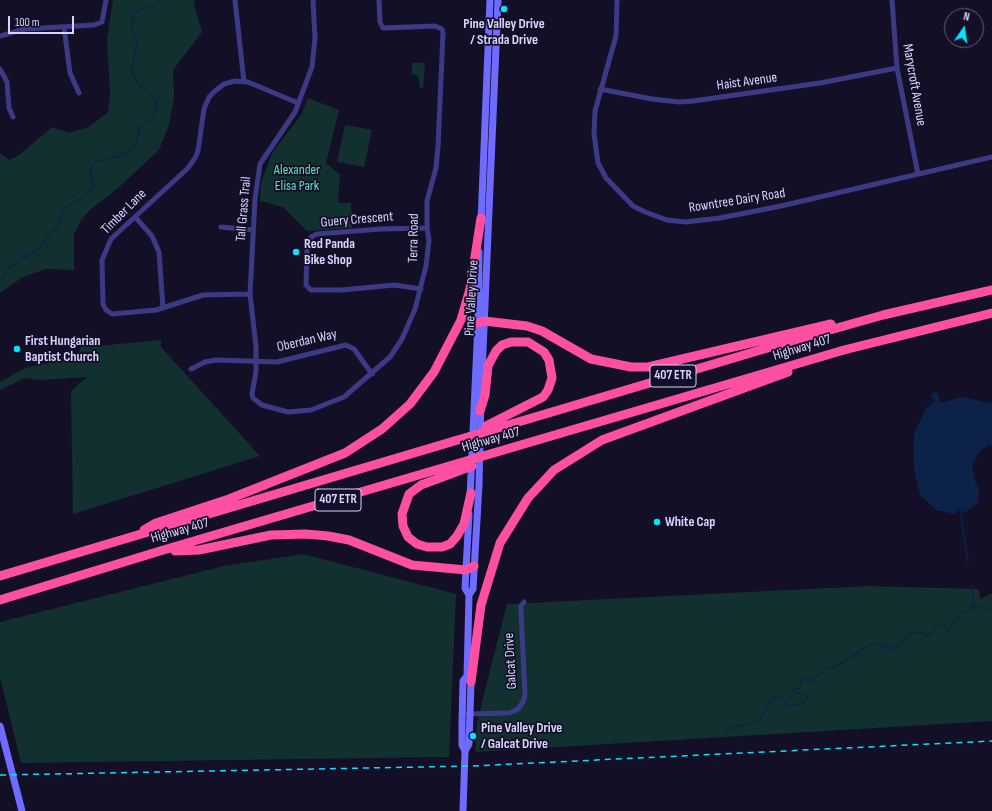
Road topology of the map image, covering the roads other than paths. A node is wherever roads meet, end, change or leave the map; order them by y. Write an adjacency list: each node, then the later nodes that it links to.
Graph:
1 (106, 0): 9 (street)
2 (235, 0): 13 (street)
3 (313, 0): 16 (street, Tall Grass Trail)
4 (379, 0): 23 (street, Terra Road)
5 (490, 0): 21 (main road, Pine Valley Drive)
6 (498, 0): 31 (main road, Pine Valley Drive)
7 (617, 0): 14 (street, Rowntree Dairy Road)
8 (892, 0): 11 (street, Marycroft Avenue)
9 (64, 27): 10 (street); 15 (street)
10 (0, 36)
11 (897, 68): 14 (street, Haist Avenue); 19 (street, Marycroft Avenue)
12 (0, 69): 17 (street)
13 (244, 82): 16 (street, Timber Lane); 20 (street, Timber Lane)
14 (600, 89): 19 (street, Rowntree Dairy Road)
15 (79, 93)
16 (298, 103): 24 (street, Tall Grass Trail)
17 (13, 117)
18 (992, 157): 19 (street, Rowntree Dairy Road)
19 (918, 174)
20 (136, 218): 28 (street); 28 (street, Timber Lane)
21 (481, 218): 31 (main road, Pine Valley Drive); 41 (highway)
22 (221, 227): 24 (street)
23 (427, 228): 25 (street, Terra Road); 25 (street, Guery Crescent)
24 (253, 230): 27 (street, Tall Grass Trail)
25 (421, 289): 35 (street, Terra Road)
26 (992, 290): 30 (highway, Highway 407 / 407 ETR)
27 (250, 294): 28 (street, Timber Lane); 33 (street, Tall Grass Trail)
28 (163, 308)
29 (992, 313): 32 (highway, Highway 407 / 407 ETR)
30 (883, 315): 31 (highway); 38 (highway, Highway 407 / 407 ETR)
31 (481, 322): 36 (main road, Pine Valley Drive)
32 (844, 350): 39 (highway, Highway 407 / 407 ETR); 47 (highway)
33 (256, 361): 34 (street, Oberdan Way); 35 (street, Oberdan Way); 35 (street, Terra Road)
34 (191, 369)
35 (372, 374)
36 (479, 398): 37 (highway); 38 (highway); 40 (main road, Pine Valley Drive)
37 (480, 411): 43 (main road, Pine Valley Drive)
38 (463, 438): 41 (highway, Highway 407 / 407 ETR)
39 (515, 448): 40 (highway); 42 (highway, Highway 407 / 407 ETR)
40 (471, 489): 43 (main road, Pine Valley Drive)
41 (130, 538): 44 (highway, Highway 407 / 407 ETR)
42 (160, 551): 43 (highway); 45 (highway, Highway 407 / 407 ETR)
43 (470, 568): 47 (main road, Pine Valley Drive)
44 (0, 576)
45 (0, 600)
46 (524, 602): 48 (street, Galcat Drive)
47 (469, 679): 48 (main road, Pine Valley Drive)
48 (466, 714): 51 (main road, Pine Valley Drive)
49 (0, 726): 50 (main road)
50 (22, 811)
51 (462, 811)

